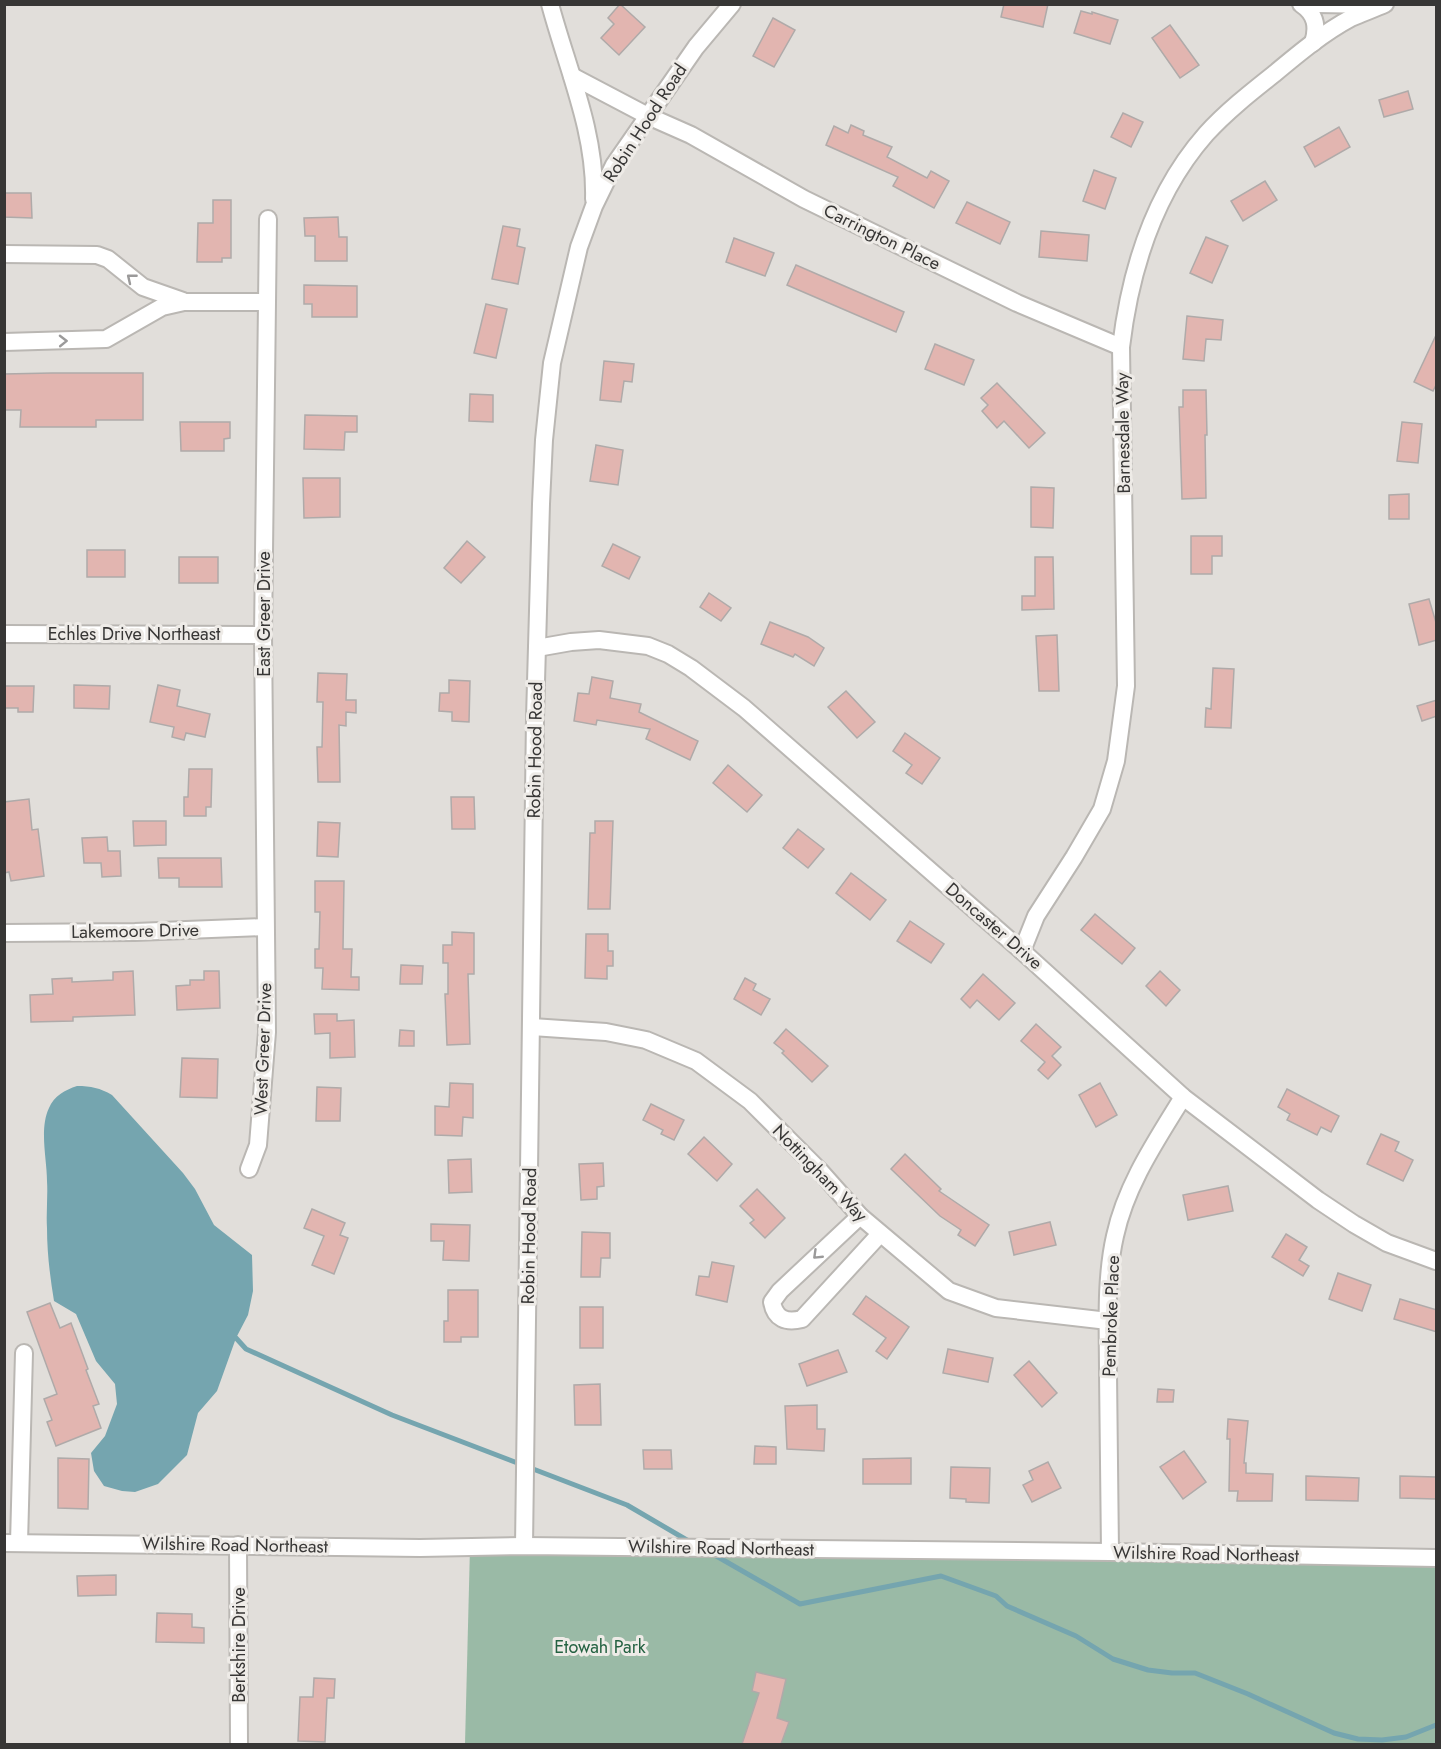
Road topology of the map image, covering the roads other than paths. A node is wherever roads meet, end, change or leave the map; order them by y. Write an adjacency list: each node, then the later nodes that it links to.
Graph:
1 (550, 4): 7 (street)
2 (732, 4): 8 (street, Robin Hood Road)
3 (1301, 4): 6 (street)
4 (1317, 4): 5 (street)
5 (1384, 4): 6 (street, Barnesdale Way)
6 (1313, 43): 15 (street, Barnesdale Way)
7 (572, 75): 8 (street, Carrington Place); 9 (street)
8 (648, 116): 9 (street, Robin Hood Road); 15 (street, Carrington Place)
9 (594, 206): 18 (street, Robin Hood Road)
10 (268, 219): 13 (street, East Greer Drive)
11 (4, 254): 12 (street, one-way to 11)
12 (184, 302): 13 (street); 14 (street, one-way to 12)
13 (266, 302): 17 (street, East Greer Drive)
14 (4, 342)
15 (1121, 347): 21 (street, Barnesdale Way)
16 (4, 634): 17 (street, Echles Drive Northeast)
17 (263, 635): 19 (street, East Greer Drive)
18 (537, 648): 21 (street, Doncaster Drive); 22 (street, Robin Hood Road)
19 (265, 927): 20 (street, Lakemoore Drive); 24 (street, West Greer Drive)
20 (4, 933)
21 (1022, 951): 23 (street, Doncaster Drive)
22 (532, 1027): 25 (street, Nottingham Way); 32 (street, Robin Hood Road)
23 (1183, 1097): 27 (street, Doncaster Drive); 28 (street, Pembroke Place)
24 (249, 1169)
25 (860, 1216): 26 (street, Nottingham Way); 26 (street, one-way to 26)
26 (880, 1234): 28 (street, Nottingham Way)
27 (1437, 1261)
28 (1108, 1321): 33 (street, Pembroke Place)
29 (24, 1353): 30 (street)
30 (12, 1543): 31 (street, Wilshire Road Northeast)
31 (238, 1545): 32 (street, Wilshire Road Northeast); 35 (street, Berkshire Drive)
32 (524, 1546): 33 (street, Wilshire Road Northeast)
33 (1110, 1552): 34 (street, Wilshire Road Northeast)
34 (1437, 1558)
35 (239, 1744)

